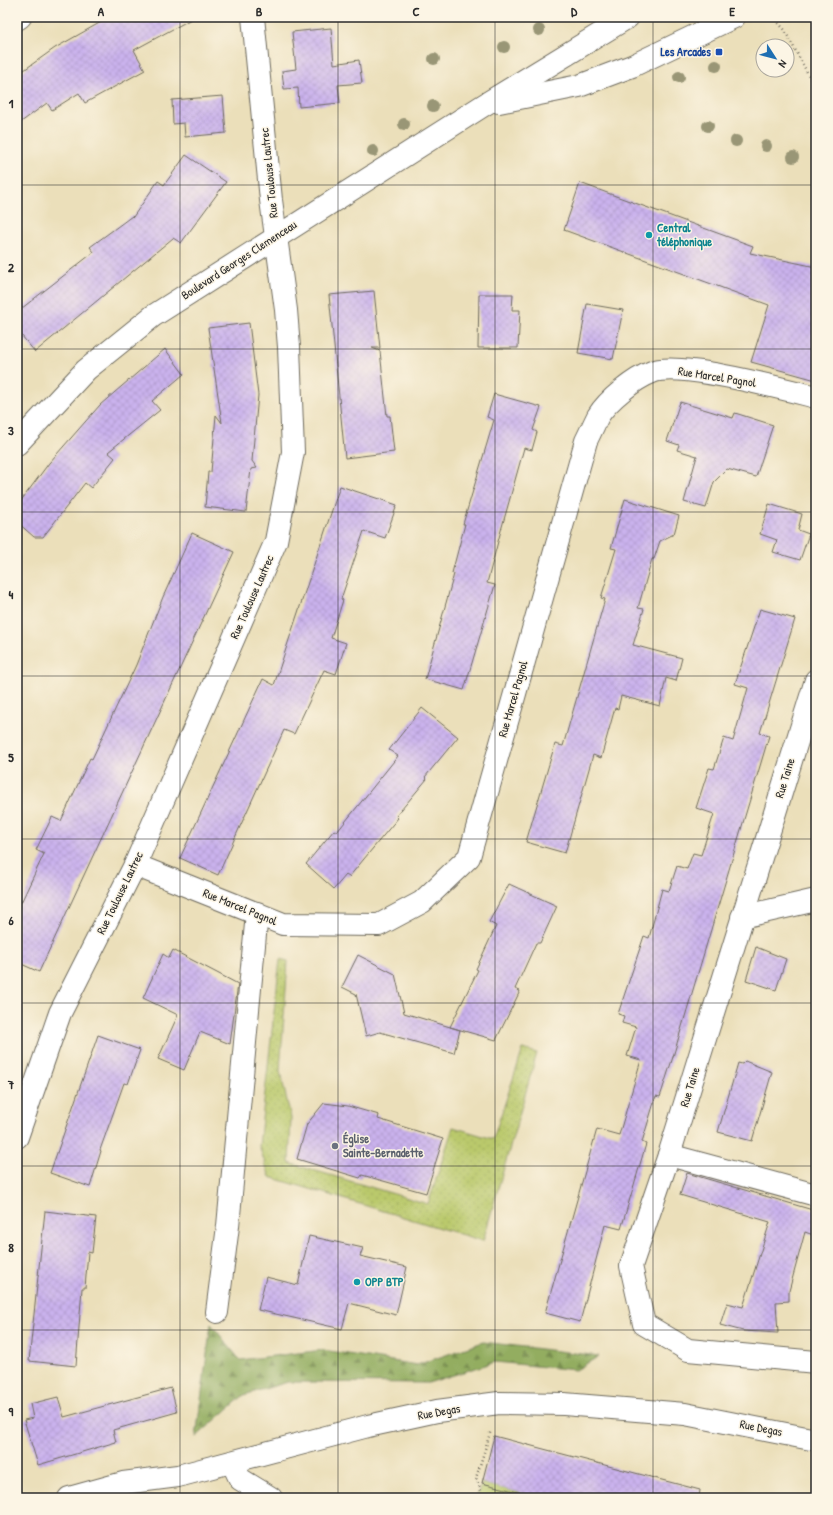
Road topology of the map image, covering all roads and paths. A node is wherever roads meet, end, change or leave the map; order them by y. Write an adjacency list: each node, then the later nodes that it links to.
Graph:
1 (20, 17): 6 (street)
2 (253, 17): 10 (street, Rue Toulouse Lautrec)
3 (628, 17): 7 (street); 9 (street, Boulevard Georges Clemenceau)
4 (734, 17): 7 (street, Boulevard Georges Clemenceau)
5 (773, 17): 8 (path)
6 (17, 18)
7 (578, 86): 9 (street, Boulevard Georges Clemenceau)
8 (816, 89)
9 (484, 106): 10 (street, Boulevard Georges Clemenceau)
10 (276, 237): 12 (street, Boulevard Georges Clemenceau); 14 (street, Rue Toulouse Lautrec)
11 (816, 397): 16 (street, Rue Marcel Pagnol)
12 (17, 444)
13 (816, 680): 17 (street, Rue Taine)
14 (135, 865): 16 (street, Rue Marcel Pagnol); 18 (street, Rue Toulouse Lautrec)
15 (816, 900): 17 (street)
16 (257, 913): 21 (street)
17 (742, 917): 19 (street, Rue Taine)
18 (17, 1137)
19 (669, 1154): 20 (street); 22 (street, Rue Taine)
20 (816, 1195)
21 (217, 1312)
22 (816, 1362)
23 (499, 1403): 24 (street, Rue Degas); 25 (street, Rue Degas); 28 (path)
24 (816, 1440)
25 (232, 1462): 26 (street, Rue Degas); 27 (street)
26 (69, 1498)
27 (271, 1498)
28 (484, 1498)

